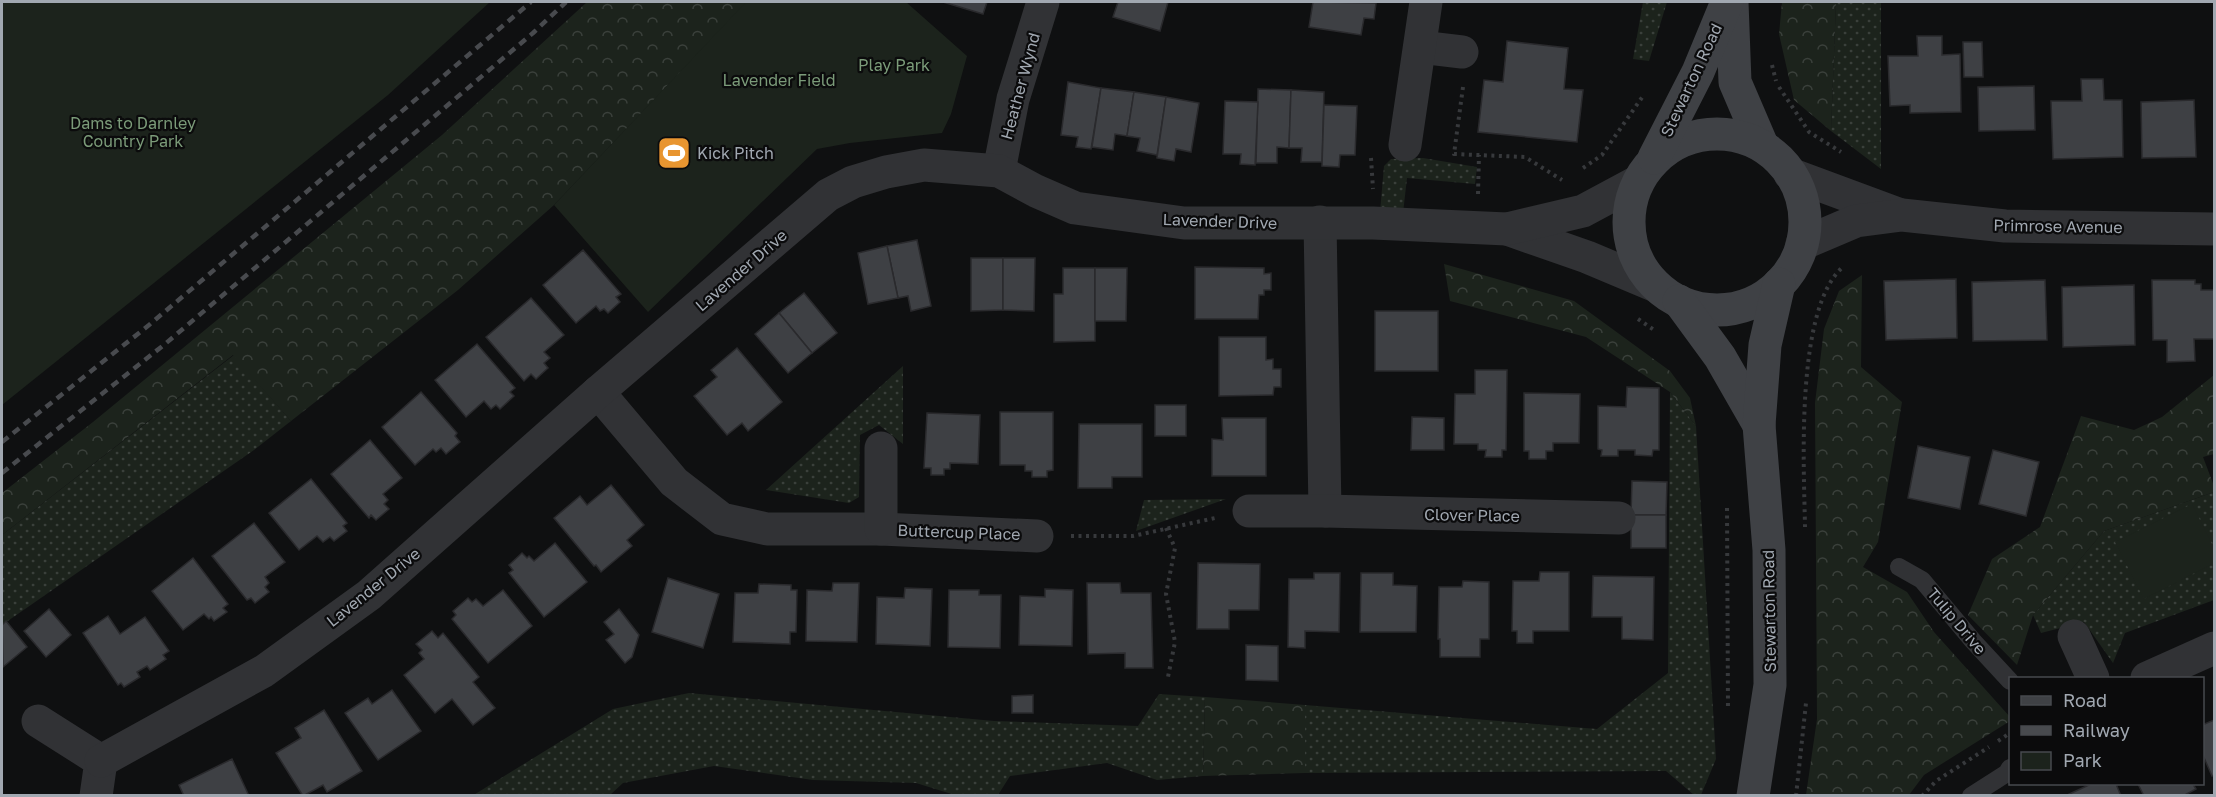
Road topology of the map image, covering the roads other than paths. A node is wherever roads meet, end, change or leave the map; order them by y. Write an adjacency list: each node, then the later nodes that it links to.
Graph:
1 (1044, 2): 10 (street, Heather Wynd)
2 (1426, 2): 5 (street)
3 (1727, 2): 9 (main road, Stewarton Road)
4 (1732, 2): 7 (main road, Stewarton Road)
5 (1420, 47): 6 (street); 8 (street)
6 (1462, 52)
7 (1762, 145): 9 (main road, Stewarton Road); 11 (main road, Stewarton Road)
8 (1406, 146)
9 (1645, 170): 14 (street, Lavender Drive); 18 (main road, Stewarton Road)
10 (999, 171): 13 (street, Lavender Drive); 19 (street, Lavender Drive)
11 (1790, 174): 12 (street, Primrose Avenue); 16 (main road, Stewarton Road)
12 (1902, 215): 15 (street, Primrose Avenue); 16 (street, Primrose Avenue)
13 (1320, 222): 14 (street, Lavender Drive); 23 (street)
14 (1494, 229): 18 (street, Lavender Drive)
15 (2214, 229)
16 (1802, 244): 17 (main road, Stewarton Road)
17 (1779, 284): 18 (main road, Stewarton Road); 20 (main road, Stewarton Road)
18 (1668, 294): 20 (main road, Stewarton Road)
19 (598, 392): 25 (street, Buttercup Place); 34 (street, Lavender Drive)
20 (1759, 425): 37 (main road, Stewarton Road)
21 (881, 448): 25 (street, Buttercup Place)
22 (1249, 511): 23 (street, Clover Place)
23 (1325, 511): 24 (street, Clover Place)
24 (1618, 518)
25 (881, 529): 26 (street, Buttercup Place)
26 (1037, 536)
27 (1899, 567): 32 (lane, Tulip Drive)
28 (2074, 636): 30 (street)
29 (2214, 648): 31 (street)
30 (2093, 677)
31 (2149, 677)
32 (2009, 680)
33 (38, 721): 34 (street)
34 (101, 761): 36 (street)
35 (2009, 770): 38 (lane)
36 (96, 795)
37 (1753, 795)
38 (1971, 795)

